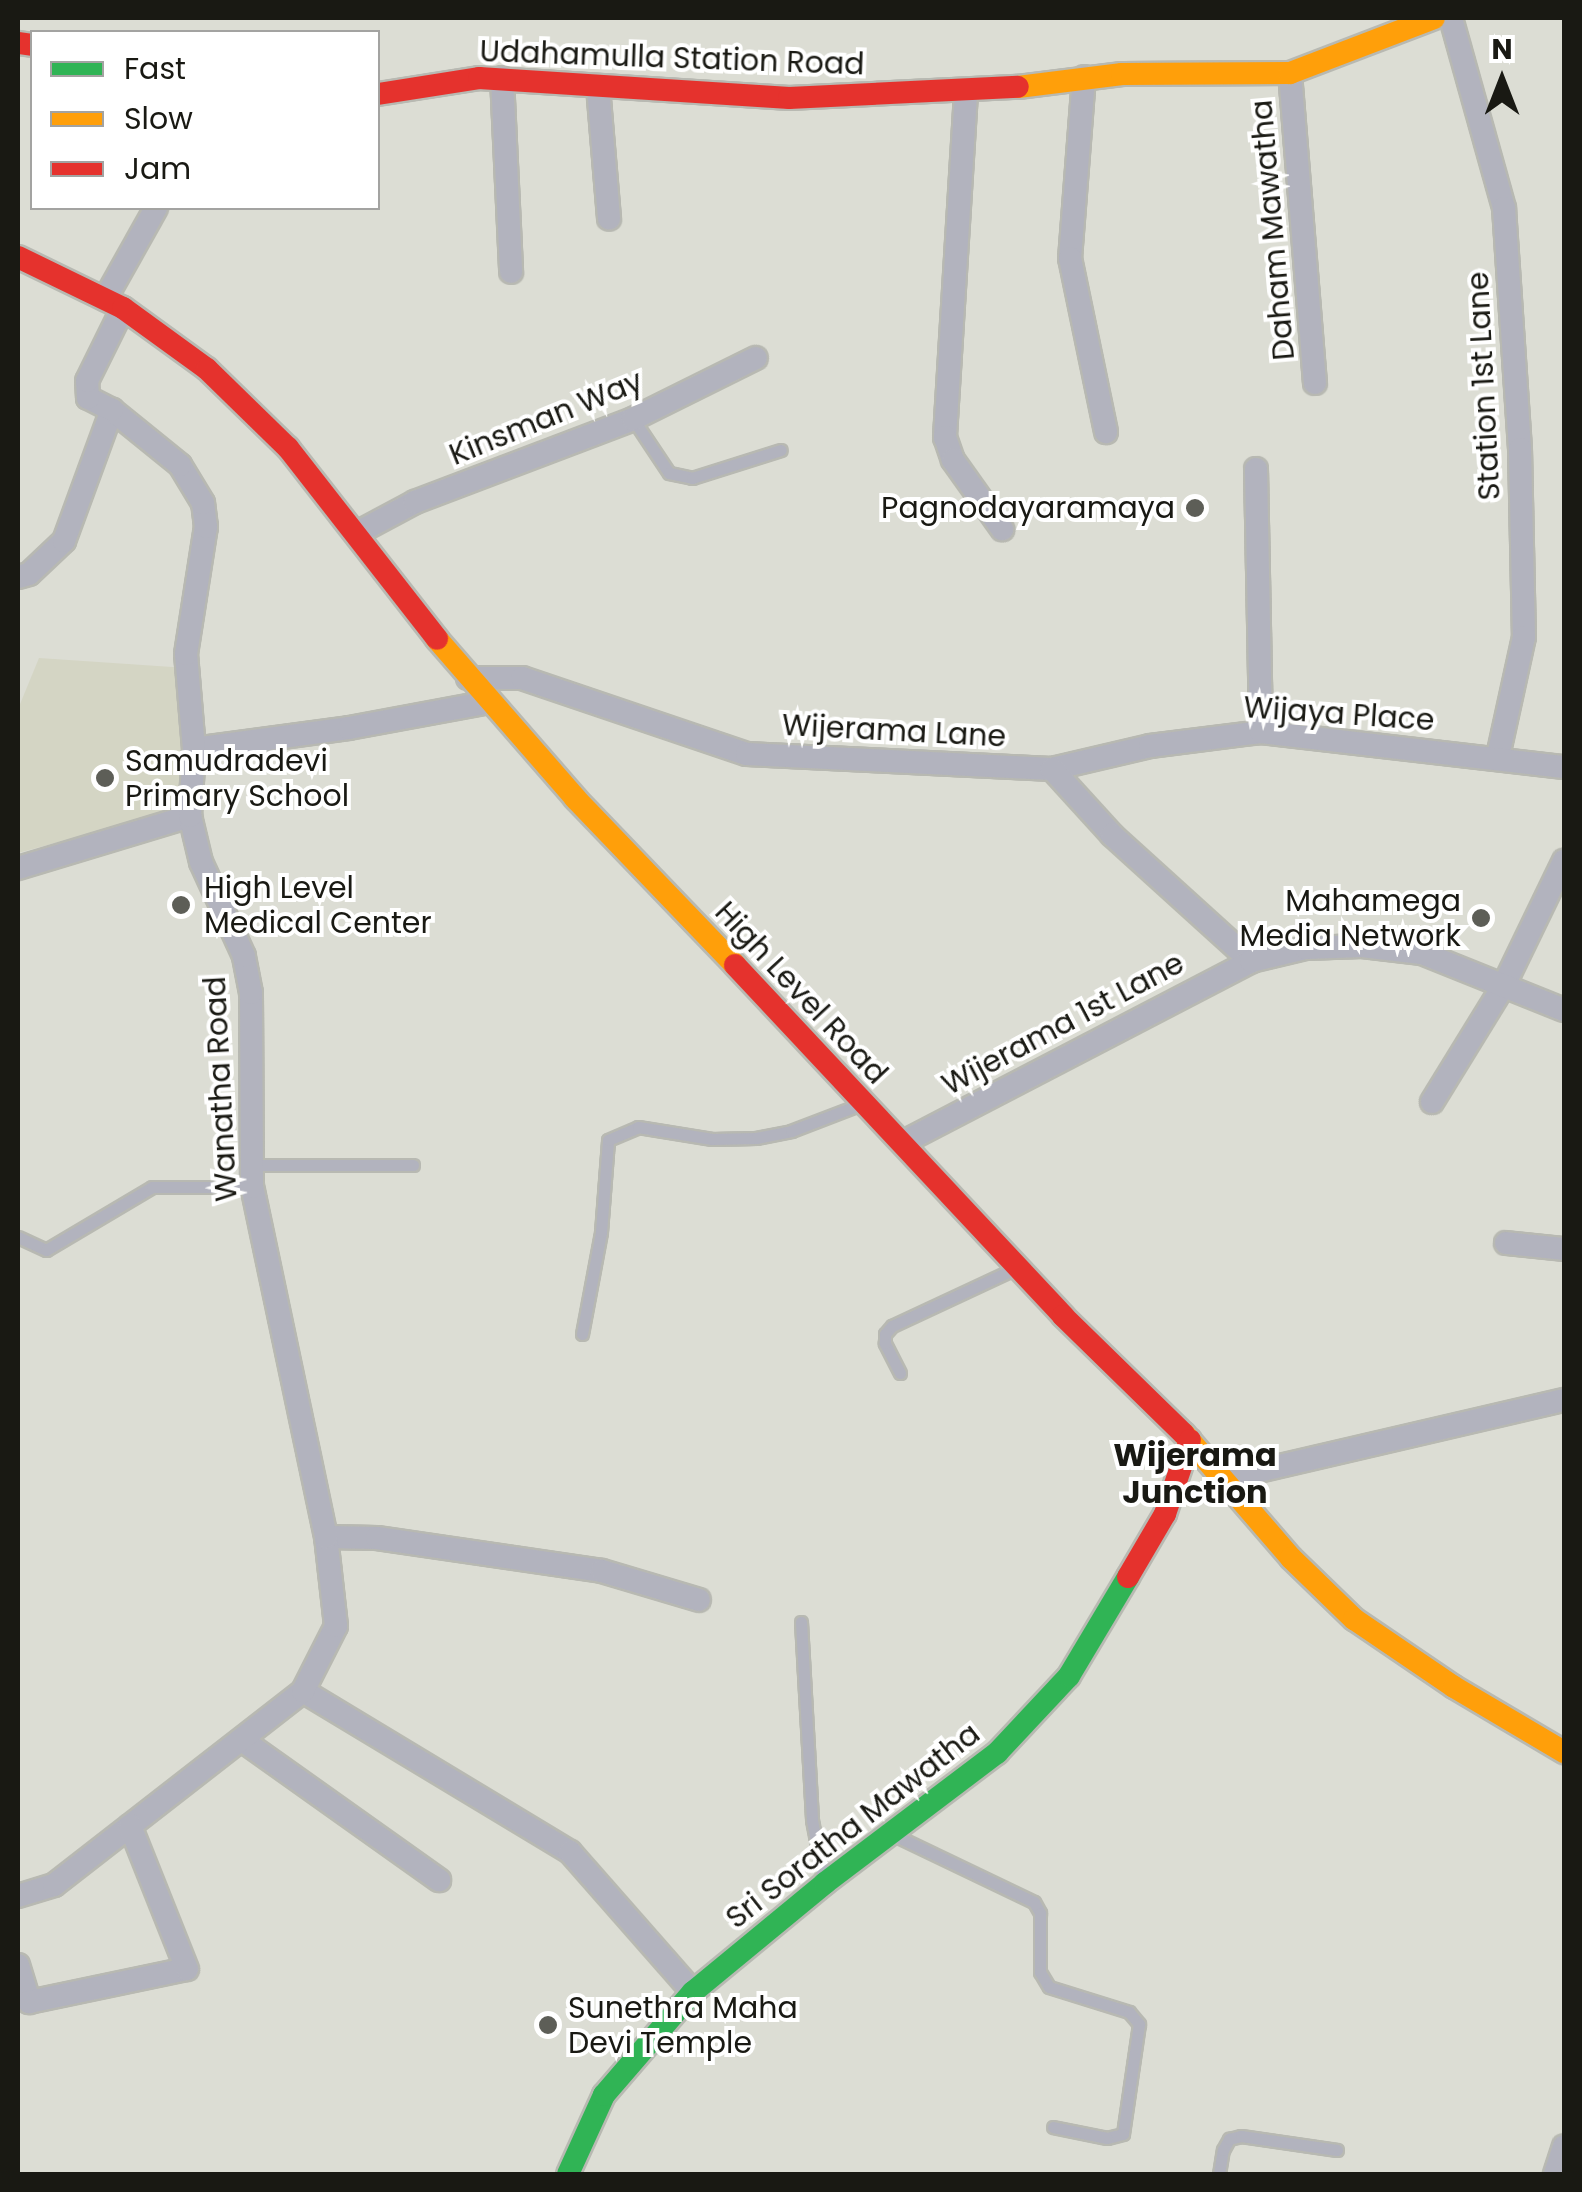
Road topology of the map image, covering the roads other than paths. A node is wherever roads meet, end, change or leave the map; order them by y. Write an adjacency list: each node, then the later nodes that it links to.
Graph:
1 (1434, 18): 3 (main road, Udahamulla Station Road)
2 (1451, 18): 28 (street, Station 1st Lane)
3 (1290, 73): 4 (main road, Udahamulla Station Road); 15 (street, Daham Mawatha)
4 (1084, 77): 7 (main road, Udahamulla Station Road); 18 (street)
5 (502, 78): 6 (main road, Udahamulla Station Road); 8 (main road, Udahamulla Station Road); 12 (street)
6 (598, 87): 7 (main road, Udahamulla Station Road); 10 (street)
7 (966, 93): 21 (street)
8 (380, 94)
9 (155, 210): 13 (street)
10 (609, 219)
11 (18, 256): 13 (main road, High Level Road)
12 (511, 272)
13 (114, 304): 16 (street, Wanatha Road); 22 (main road, High Level Road)
14 (756, 358): 17 (street, Kinsman Way)
15 (1316, 383)
16 (112, 410): 23 (street); 27 (street, Wanatha Road)
17 (633, 419): 19 (lane); 22 (street, Kinsman Way)
18 (1106, 432)
19 (781, 450)
20 (1256, 470): 26 (street)
21 (1002, 530)
22 (357, 533): 24 (main road, High Level Road)
23 (18, 578)
24 (468, 678): 25 (main road, High Level Road); 30 (street, Wijerama Lane)
25 (489, 702): 27 (street); 38 (main road, High Level Road)
26 (1261, 732): 28 (street, Wijaya Place); 30 (street, Wijaya Place)
27 (194, 749): 31 (street, Wanatha Road)
28 (1498, 756): 29 (street, Wijaya Place)
29 (1564, 768)
30 (1052, 769): 34 (street)
31 (190, 816): 33 (street); 41 (street, Wanatha Road)
32 (1564, 862): 35 (street)
33 (18, 868)
34 (1251, 961): 35 (street, Wijerama 1st Lane); 39 (street, Wijerama 1st Lane)
35 (1504, 984): 36 (street, Wijerama 1st Lane); 37 (street)
36 (1564, 1010)
37 (1432, 1102)
38 (863, 1104): 39 (main road, High Level Road); 46 (lane)
39 (904, 1142): 45 (main road, High Level Road)
40 (414, 1166): 41 (lane)
41 (252, 1176): 42 (lane); 52 (street, Wanatha Road)
42 (18, 1237)
43 (1506, 1243): 44 (street)
44 (1564, 1249)
45 (1018, 1268): 47 (lane); 49 (main road, High Level Road)
46 (582, 1334)
47 (900, 1373)
48 (1564, 1400): 50 (street)
49 (1190, 1440): 50 (main road, High Level Road); 51 (main road, Sri Soratha Mawatha)
50 (1209, 1488): 51 (main road, Sri Soratha Mawatha); 57 (main road, High Level Road)
51 (1164, 1514): 59 (main road, Sri Soratha Mawatha)
52 (326, 1537): 53 (street); 55 (street, Wanatha Road)
53 (699, 1600)
54 (800, 1622): 61 (lane)
55 (303, 1691): 56 (street, Wanatha Road); 64 (street)
56 (242, 1740): 58 (street, Wanatha Road); 60 (street)
57 (1564, 1752)
58 (130, 1826): 62 (street, Wanatha Road); 63 (street)
59 (890, 1833): 61 (main road, Sri Soratha Mawatha); 65 (lane)
60 (439, 1880)
61 (824, 1883): 64 (main road, Sri Soratha Mawatha)
62 (18, 1896)
63 (18, 1965)
64 (693, 1992): 68 (main road, Sri Soratha Mawatha)
65 (1053, 2127)
66 (1564, 2146): 70 (street)
67 (1337, 2150): 69 (lane)
68 (568, 2174)
69 (1220, 2174)
70 (1555, 2174)

